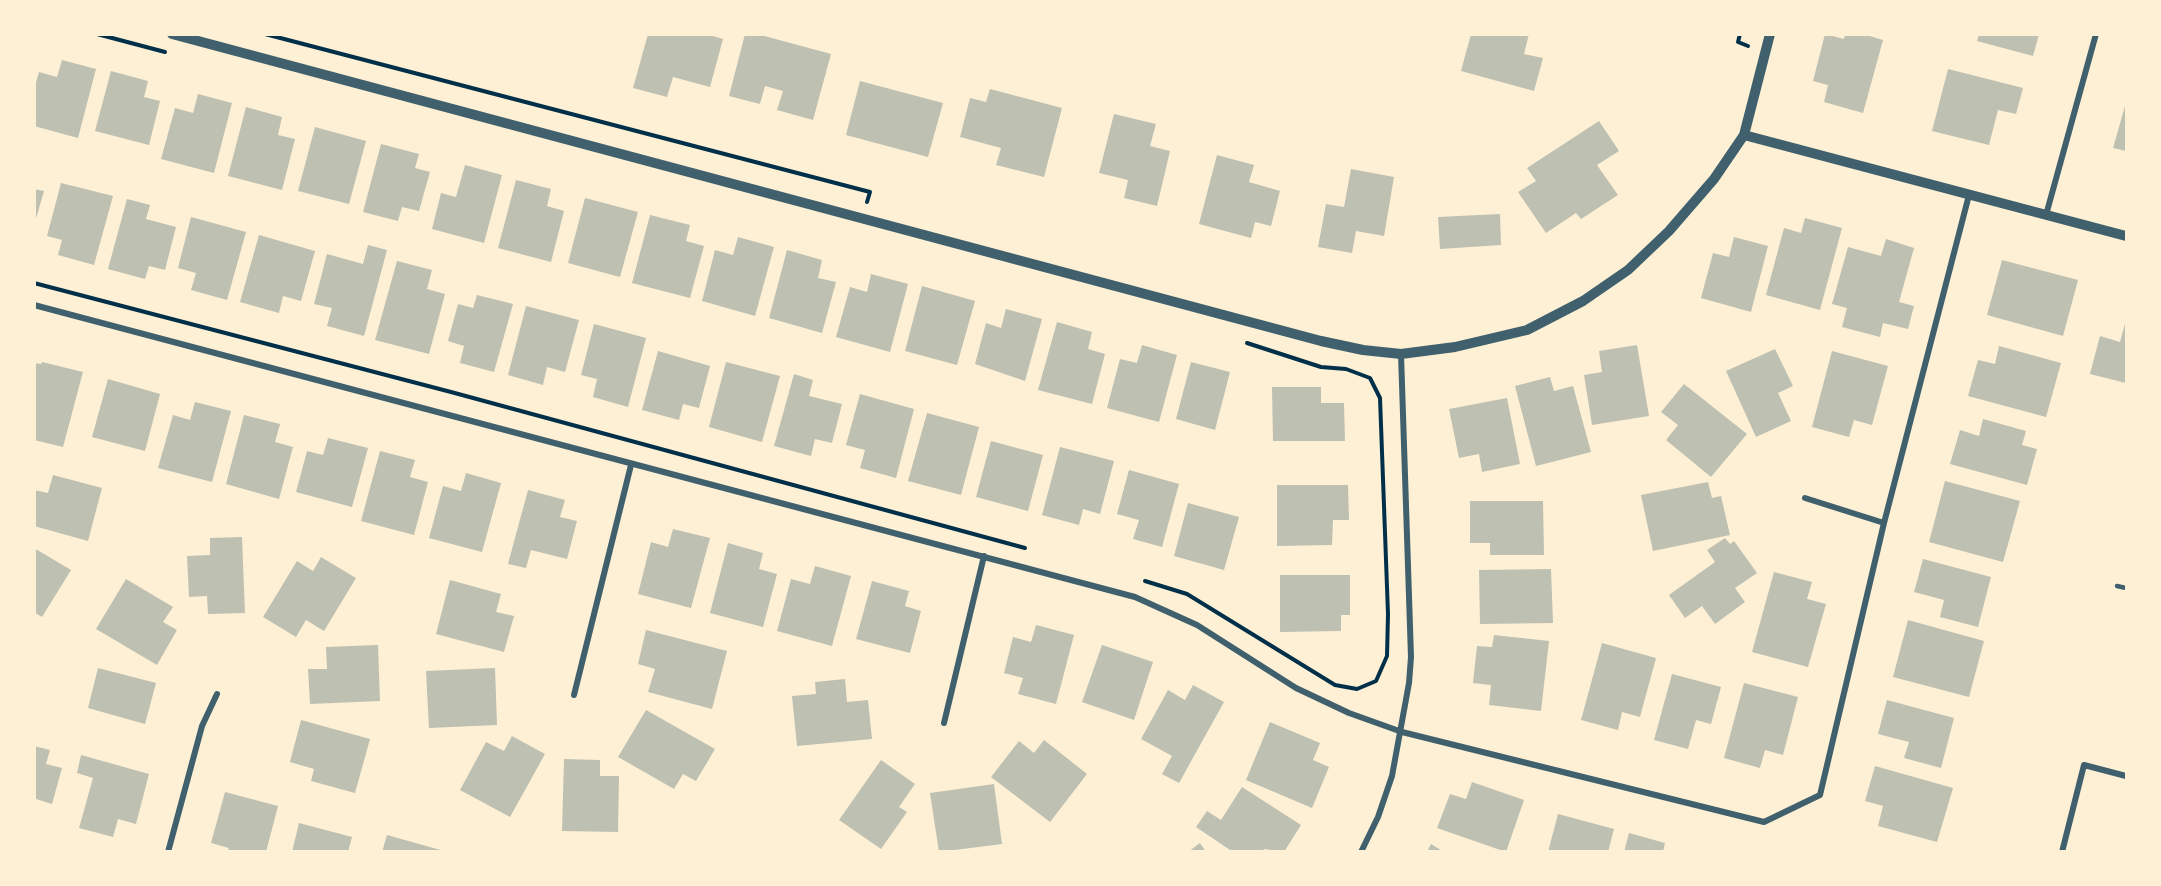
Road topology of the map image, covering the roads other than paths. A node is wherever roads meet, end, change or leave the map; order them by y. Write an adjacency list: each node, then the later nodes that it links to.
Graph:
1 (172, 34): 9 (street)
2 (1770, 34): 4 (street)
3 (2096, 34): 6 (street)
4 (1744, 135): 5 (street); 9 (street)
5 (1969, 195): 6 (street); 12 (street)
6 (2046, 215): 7 (street)
7 (2127, 236)
8 (34, 305): 10 (street)
9 (1401, 354): 19 (street)
10 (631, 465): 13 (street); 17 (street)
11 (1804, 498): 12 (street)
12 (1884, 523): 19 (street)
13 (984, 556): 18 (street); 19 (street)
14 (2117, 586): 15 (lane)
15 (2127, 588)
16 (218, 694): 21 (street)
17 (574, 695)
18 (944, 723)
19 (1402, 732): 22 (street)
20 (2127, 776): 23 (street)
21 (168, 852)
22 (1361, 852)
23 (2062, 852)

